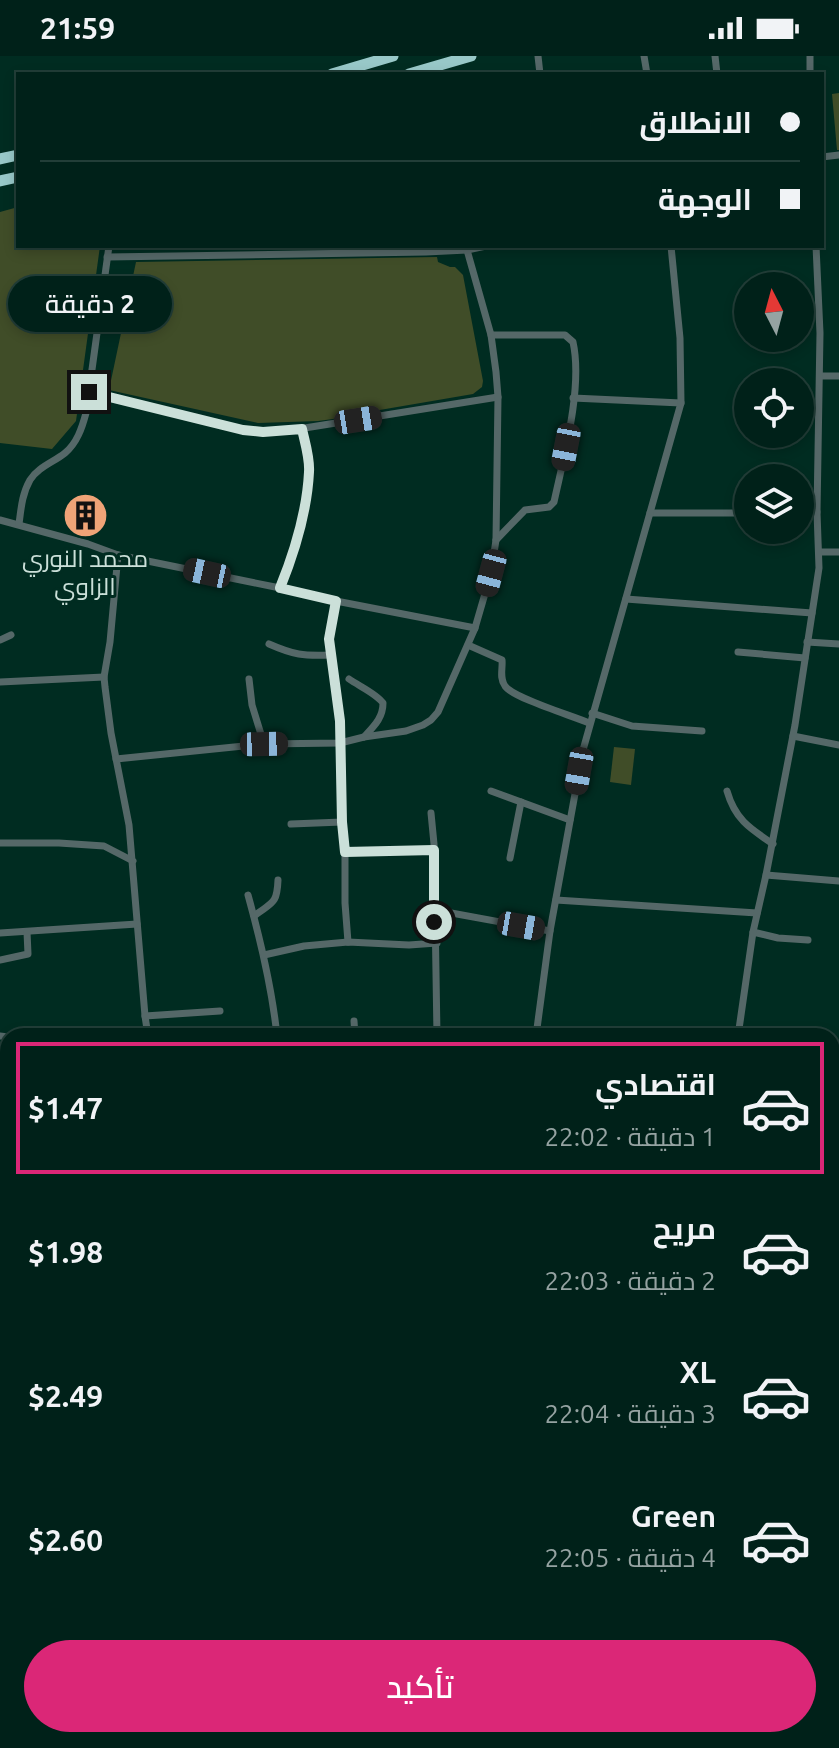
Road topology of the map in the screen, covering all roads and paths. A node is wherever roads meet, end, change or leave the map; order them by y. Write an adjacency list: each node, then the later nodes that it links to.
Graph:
1 (393, 56): 3 (highway)
2 (471, 56): 4 (highway)
3 (339, 72)
4 (416, 72)
5 (109, 248): 10 (street)
6 (476, 248): 9 (street)
7 (671, 248): 17 (street)
8 (816, 248): 12 (street)
9 (467, 250): 10 (street); 11 (street)
10 (107, 257): 14 (street)
11 (491, 335): 15 (street); 16 (street)
12 (821, 376): 13 (street); 20 (street)
13 (839, 376)
14 (89, 392): 18 (street); 24 (street)
15 (498, 397): 18 (street); 25 (street)
16 (573, 398): 17 (street); 25 (street)
17 (681, 403): 21 (street)
18 (302, 429): 29 (street)
19 (814, 512): 20 (street)
20 (817, 512): 26 (street)
21 (650, 513): 22 (street); 30 (street)
22 (734, 513)
23 (0, 520): 24 (street)
24 (19, 524): 28 (street)
25 (496, 540): 33 (street)
26 (819, 552): 27 (street); 32 (street)
27 (839, 552)
28 (118, 555): 29 (street); 43 (street)
29 (280, 588): 31 (street)
30 (626, 599): 32 (street); 47 (street)
31 (336, 601): 33 (street); 41 (street)
32 (812, 613): 36 (street)
33 (475, 628): 39 (street)
34 (11, 635): 35 (street)
35 (0, 640)
36 (807, 642): 38 (street); 42 (street)
37 (269, 644): 41 (street)
38 (839, 644)
39 (468, 645): 48 (street); 51 (street)
40 (738, 652): 42 (street)
41 (330, 655): 52 (street)
42 (805, 658): 50 (street)
43 (104, 677): 46 (street); 55 (street)
44 (249, 679): 53 (street)
45 (349, 679): 51 (street)
46 (0, 682)
47 (592, 713): 48 (street); 49 (street)
48 (589, 723): 60 (street)
49 (702, 731)
50 (793, 736): 54 (street); 64 (street)
51 (364, 737): 52 (street)
52 (340, 743): 53 (street); 61 (street)
53 (264, 744): 55 (street)
54 (839, 745)
55 (116, 759): 68 (street)
56 (491, 791): 58 (street)
57 (727, 791): 64 (street)
58 (521, 802): 60 (street); 67 (street)
59 (431, 813): 65 (street)
60 (570, 820): 73 (street)
61 (342, 822): 62 (street); 66 (street)
62 (291, 824)
63 (0, 843): 68 (street)
64 (773, 844): 69 (street)
65 (434, 850): 66 (street); 74 (street)
66 (345, 852): 83 (street)
67 (510, 858)
68 (133, 861): 77 (street)
69 (766, 875): 71 (street); 75 (street)
70 (278, 880): 76 (street)
71 (839, 881)
72 (248, 895): 76 (street)
73 (556, 900): 75 (street); 78 (street)
74 (435, 910): 78 (street); 84 (street)
75 (757, 913): 80 (street)
76 (254, 916): 85 (street)
77 (137, 924): 79 (street); 88 (street)
78 (550, 931): 94 (street)
79 (27, 932): 81 (street); 86 (street)
80 (753, 932): 82 (street); 95 (street)
81 (0, 933)
82 (808, 940)
83 (348, 942): 84 (street); 85 (street)
84 (437, 943): 93 (street)
85 (264, 955): 91 (street)
86 (0, 960)
87 (220, 1011): 88 (street)
88 (145, 1016): 90 (street)
89 (354, 1021): 92 (street)
90 (147, 1028)
91 (276, 1028)
92 (354, 1028)
93 (437, 1028)
94 (537, 1028)
95 (739, 1028)

